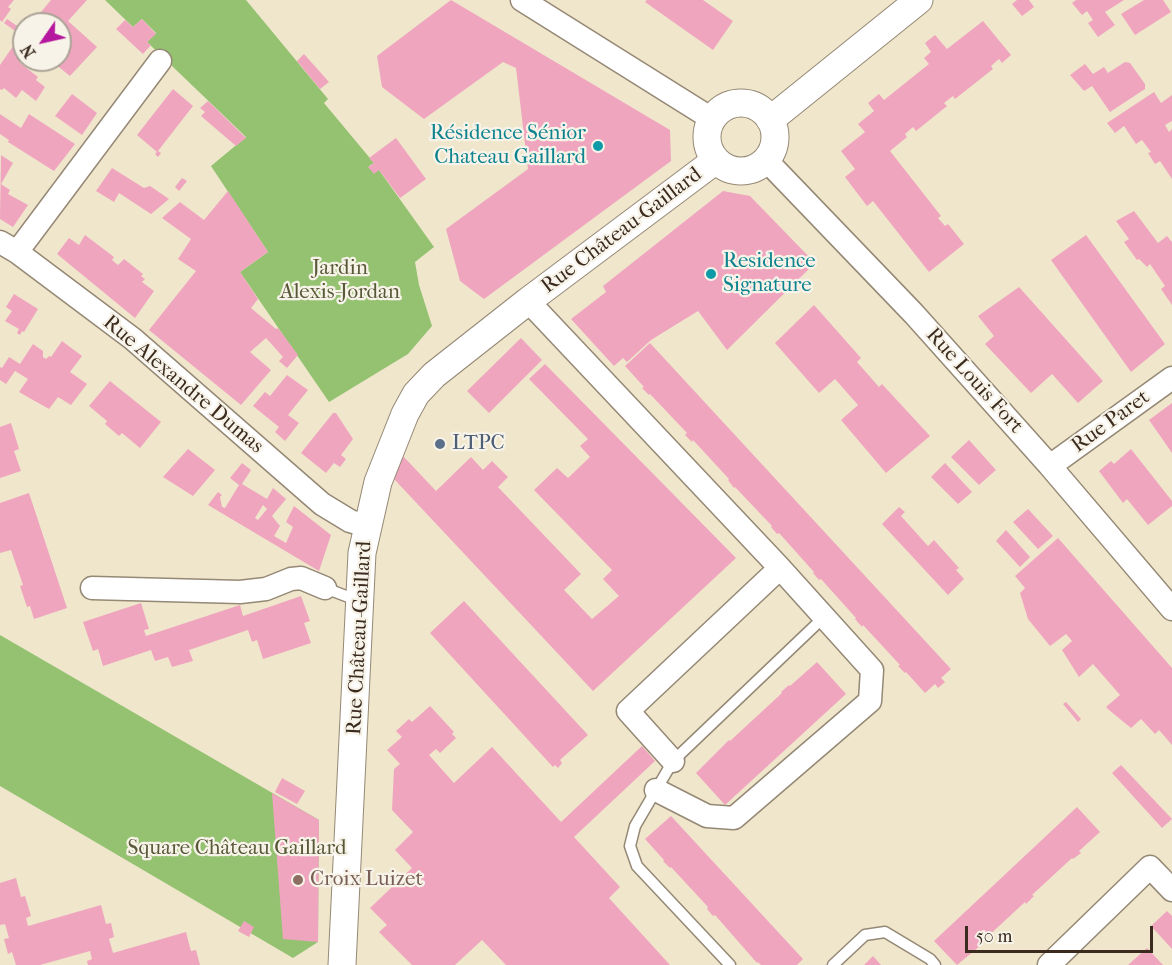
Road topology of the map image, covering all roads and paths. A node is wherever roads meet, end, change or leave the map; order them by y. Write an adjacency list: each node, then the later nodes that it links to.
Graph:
1 (522, 0): 4 (street)
2 (919, 0): 5 (street)
3 (160, 61): 8 (street)
4 (712, 119): 5 (street); 6 (street)
5 (770, 120): 7 (street)
6 (716, 160): 7 (street); 9 (street, Rue Château-Gaillard)
7 (766, 160): 11 (street, Rue Louis Fort)
8 (8, 247): 12 (street, Rue Alexandre Dumas)
9 (528, 301): 12 (street, Rue Château-Gaillard); 13 (street, Rue Château-Gaillard)
10 (1172, 378): 11 (street, Rue Paret)
11 (1050, 466): 17 (street, Rue Louis Fort)
12 (367, 526): 16 (street, Rue Château-Gaillard)
13 (780, 568): 18 (street, Rue Château-Gaillard); 19 (street)
14 (92, 588): 15 (street)
15 (325, 588): 16 (lane)
16 (359, 601): 22 (street, Rue Château-Gaillard)
17 (1172, 609)
18 (824, 617): 19 (lane); 20 (street, Rue Château-Gaillard)
19 (673, 761): 20 (lane)
20 (657, 790): 23 (lane)
21 (1172, 890): 26 (street)
22 (346, 962)
23 (730, 965)
24 (833, 965): 25 (lane)
25 (936, 965)
26 (1048, 965)

